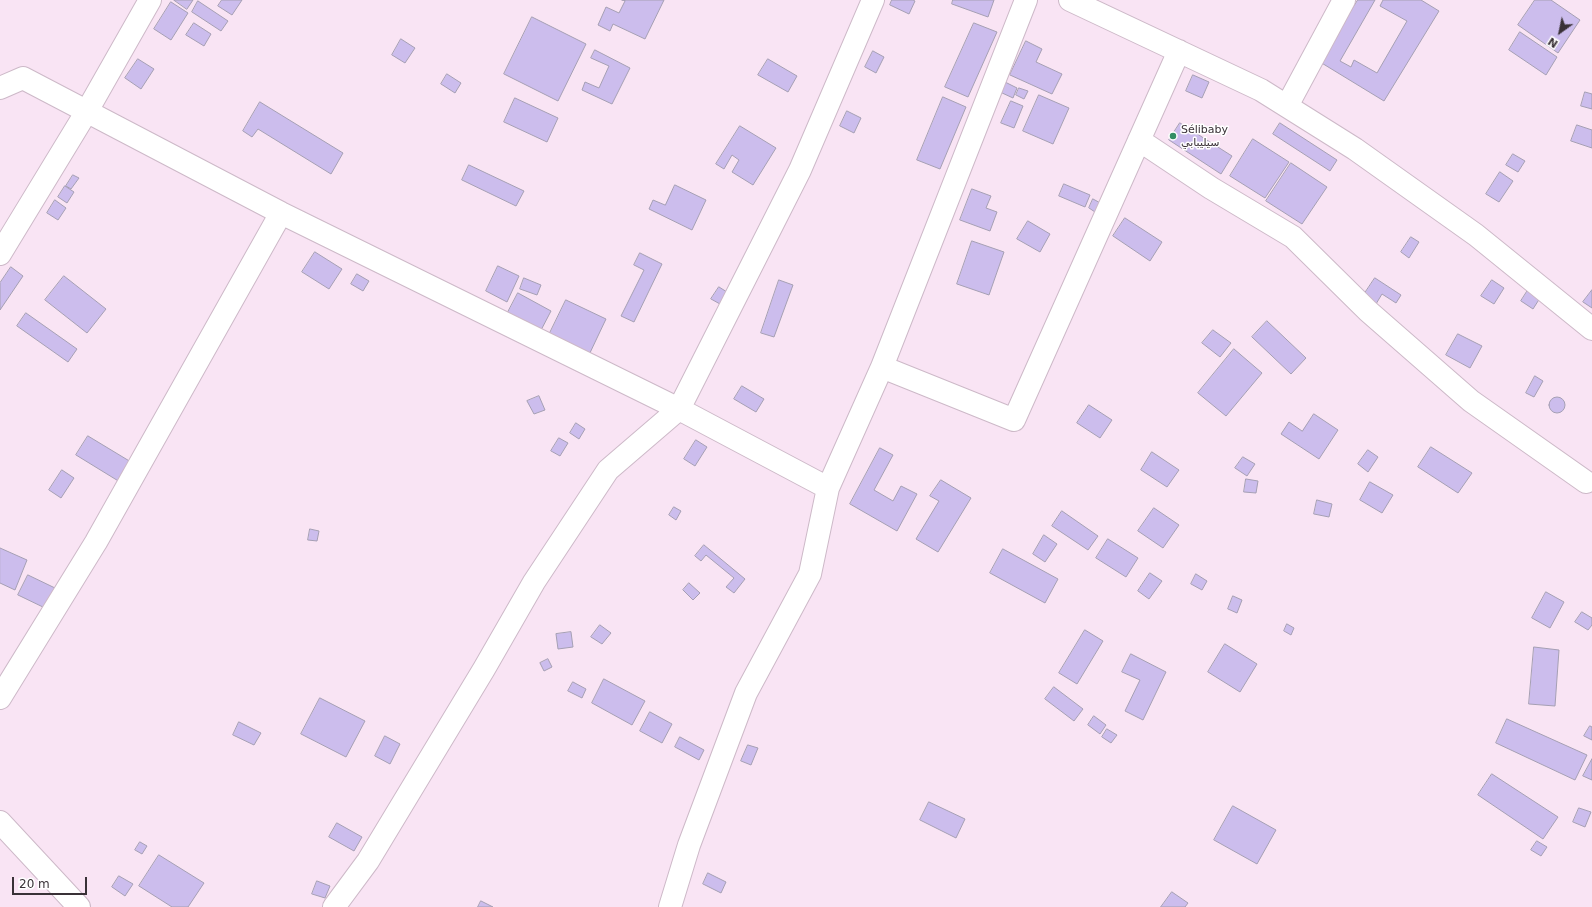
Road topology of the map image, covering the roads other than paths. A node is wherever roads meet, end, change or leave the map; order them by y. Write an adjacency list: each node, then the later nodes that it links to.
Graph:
1 (150, 0): 9 (street)
2 (873, 0): 15 (street)
3 (1026, 0): 14 (street)
4 (1070, 0): 6 (street)
5 (1344, 0): 8 (street)
6 (1179, 51): 8 (street); 10 (street)
7 (0, 88): 9 (street)
8 (1287, 106): 13 (street)
9 (87, 111): 11 (street); 12 (street)
10 (1139, 140): 14 (street); 16 (street)
11 (281, 213): 15 (street); 18 (street)
12 (0, 254)
13 (1592, 329)
14 (882, 367): 17 (street)
15 (679, 409): 17 (street); 21 (street)
16 (1586, 482)
17 (828, 488): 22 (street)
18 (0, 698)
19 (0, 822): 20 (street)
20 (79, 907)
21 (334, 907)
22 (670, 907)

